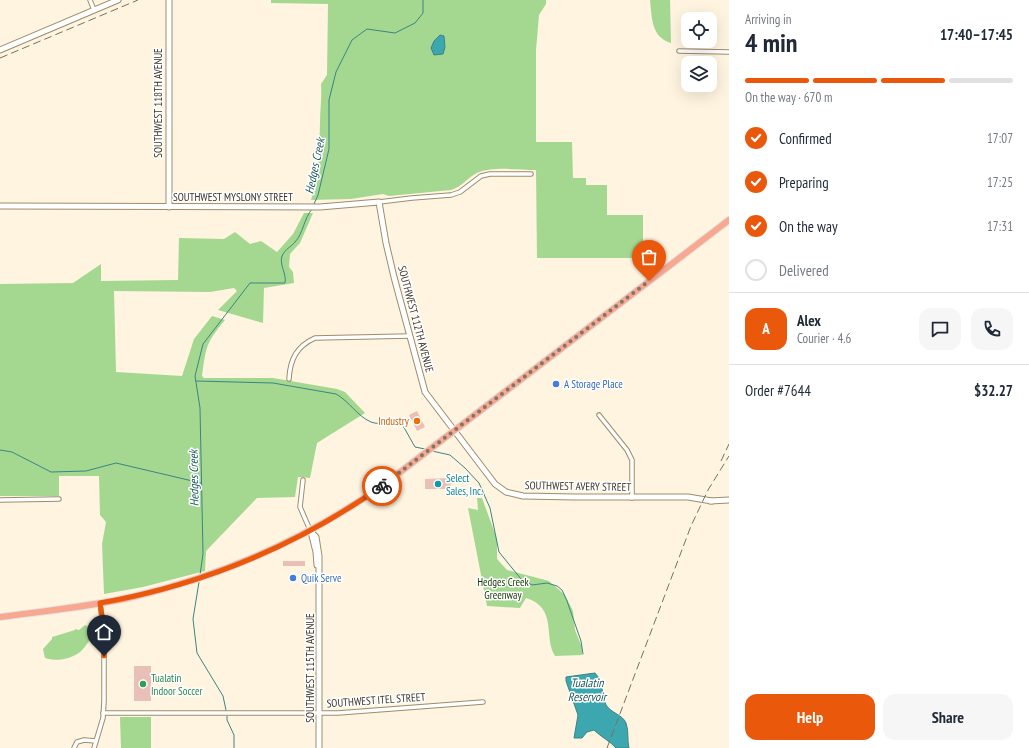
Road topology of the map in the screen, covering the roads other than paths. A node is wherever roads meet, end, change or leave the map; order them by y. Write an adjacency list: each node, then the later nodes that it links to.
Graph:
1 (90, 0): 4 (street)
2 (118, 0): 4 (street)
3 (169, 0): 11 (street, SOUTHWEST 118TH AVENUE)
4 (94, 10): 5 (street)
5 (0, 50)
6 (679, 51): 7 (street)
7 (729, 52)
8 (532, 174): 9 (street, SOUTHWEST MYSLONY STREET)
9 (379, 202): 11 (street, SOUTHWEST MYSLONY STREET); 13 (street, SOUTHWEST 112TH AVENUE)
10 (0, 206): 11 (street, SOUTHWEST MYSLONY STREET)
11 (169, 207)
12 (729, 220): 16 (highway)
13 (410, 336): 14 (street); 16 (street, SOUTHWEST 112TH AVENUE)
14 (289, 379)
15 (599, 415): 18 (street)
16 (454, 431): 18 (street, SOUTHWEST AVERY STREET); 22 (highway)
17 (302, 480): 22 (street, SOUTHWEST 115TH AVENUE)
18 (632, 498): 21 (street, SOUTHWEST AVERY STREET)
19 (59, 499): 20 (street)
20 (0, 500)
21 (729, 500)
22 (310, 531): 23 (highway); 27 (street, SOUTHWEST 115TH AVENUE)
23 (100, 603): 24 (highway); 26 (street)
24 (0, 617)
25 (483, 702): 27 (street, SOUTHWEST ITEL STREET)
26 (103, 713): 27 (street, SOUTHWEST ITEL STREET); 28 (street)
27 (320, 713): 31 (street, SOUTHWEST 115TH AVENUE)
28 (96, 741): 29 (street); 30 (street)
29 (74, 748)
30 (94, 748)
31 (319, 748)

